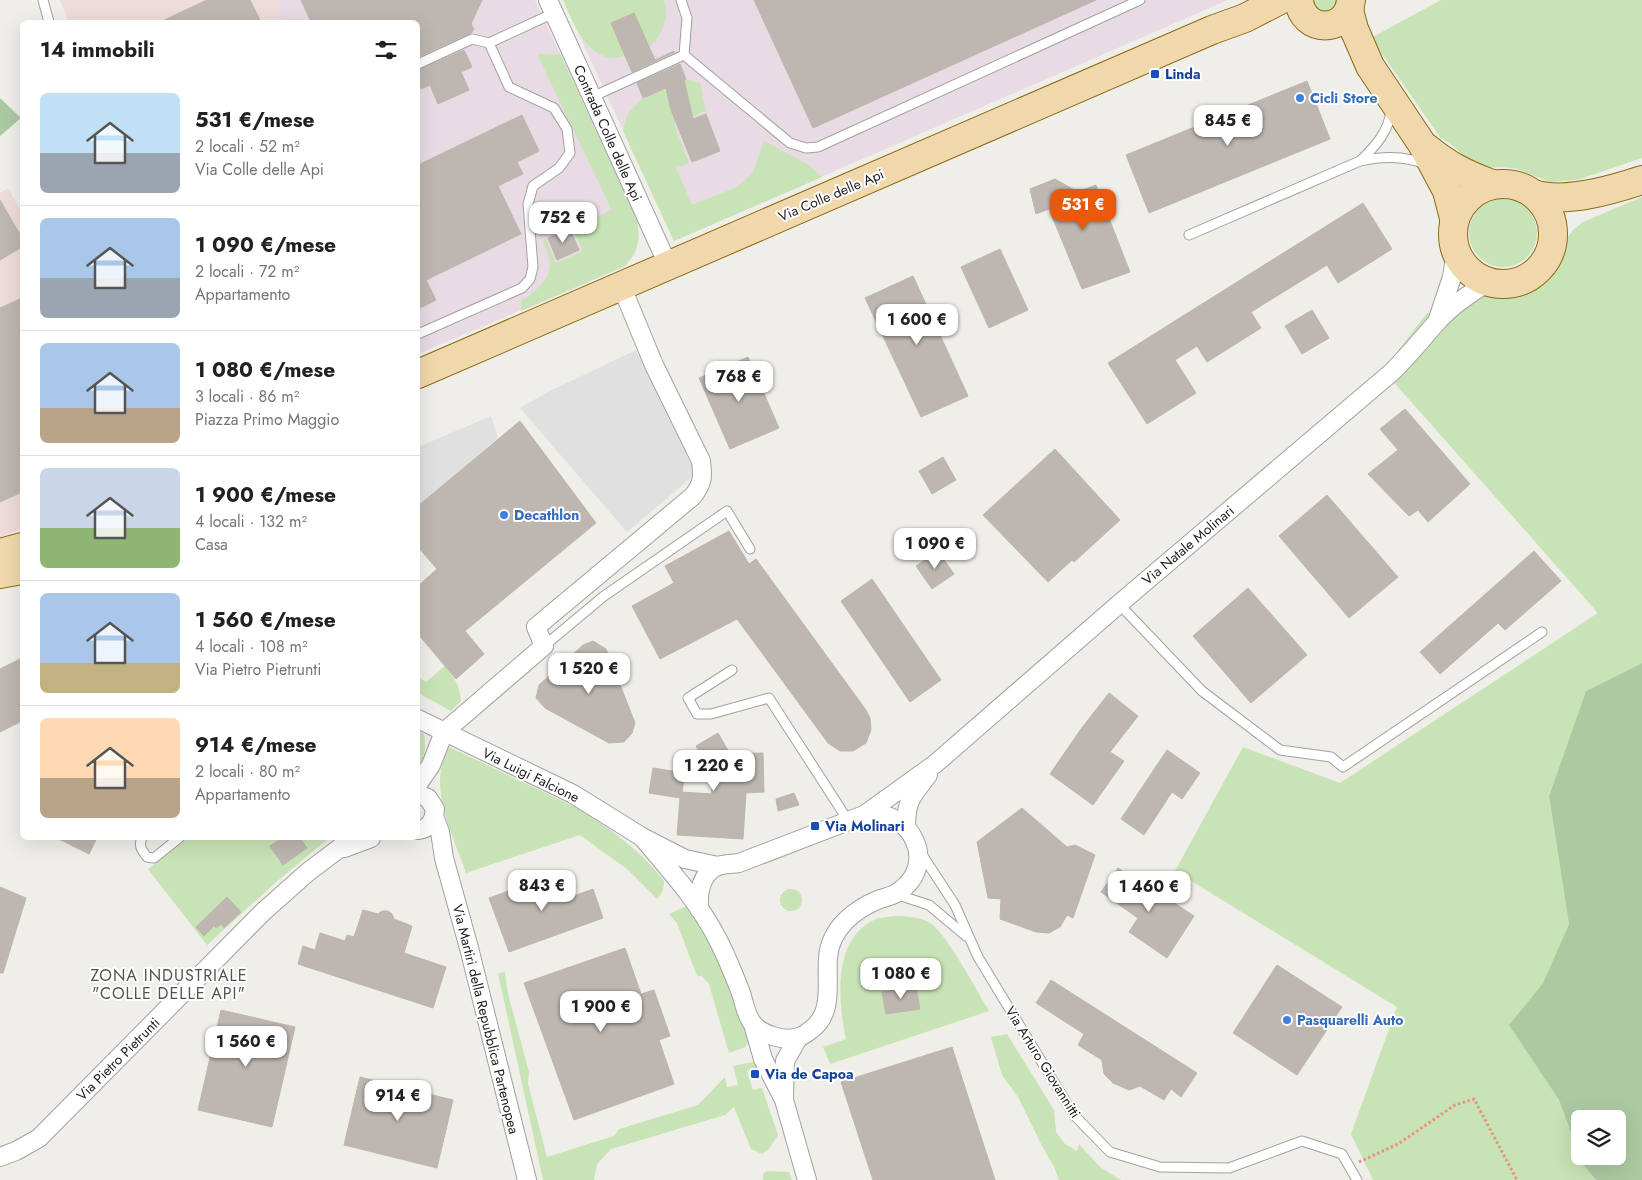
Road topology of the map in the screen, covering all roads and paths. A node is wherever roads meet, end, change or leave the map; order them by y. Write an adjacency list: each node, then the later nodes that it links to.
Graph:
1 (43, 0): 9 (lane)
2 (681, 0): 12 (lane)
3 (1140, 0): 12 (lane)
4 (1280, 0): 8 (main road, Via Colle delle Api)
5 (1299, 0): 10 (main road)
6 (1350, 5): 10 (main road); 14 (main road)
7 (552, 7): 11 (lane); 15 (street, Contrada Colle delle Api)
8 (1246, 18): 10 (main road, Via Colle delle Api); 28 (main road, Via Colle delle Api)
9 (48, 20)
10 (1319, 25): 14 (main road)
11 (489, 43): 13 (lane); 32 (lane)
12 (684, 55): 15 (lane)
13 (420, 63)
14 (1370, 66): 16 (main road)
15 (592, 97): 28 (street, Contrada Colle delle Api)
16 (1391, 97): 17 (main road); 18 (lane)
17 (1422, 144): 19 (main road); 21 (main road)
18 (1360, 161): 19 (lane); 25 (lane)
19 (1434, 168): 24 (main road)
20 (1642, 180): 22 (main road)
21 (1492, 184): 23 (main road); 24 (main road)
22 (1611, 190): 23 (main road); 26 (main road)
23 (1534, 194): 26 (main road)
24 (1454, 218): 27 (main road)
25 (1188, 235)
26 (1554, 236): 29 (main road)
27 (1456, 253): 29 (main road); 31 (street, Via Natale Molinari)
28 (668, 265): 30 (main road, Via Colle delle Api)
29 (1489, 282): 31 (street, Via Natale Molinari)
30 (621, 286): 33 (main road, Via Colle delle Api); 41 (street)
31 (1437, 321): 39 (street, Via Natale Molinari)
32 (420, 333)
33 (420, 373)
34 (20, 548): 36 (main road)
35 (750, 549): 41 (lane)
36 (0, 553)
37 (20, 570): 38 (main road)
38 (0, 574)
39 (1118, 604): 40 (lane); 46 (street, Via Natale Molinari)
40 (1542, 632)
41 (544, 646): 44 (street)
42 (732, 670): 50 (lane)
43 (420, 720): 44 (street, Via Luigi Falcione)
44 (444, 732): 45 (street); 54 (street, Via Luigi Falcione)
45 (431, 764): 47 (street); 49 (street)
46 (936, 764): 50 (street, Via Natale Molinari); 51 (street, Via Natale Molinari)
47 (420, 781)
48 (420, 795): 49 (street)
49 (434, 810): 52 (street); 61 (street, Via Martiri della Repubblica Partenopea)
50 (856, 818): 51 (street); 62 (street)
51 (906, 827): 60 (street)
52 (420, 830)
53 (420, 833): 61 (street, Via Martiri della Repubblica Partenopea)
54 (642, 837): 62 (street, Via Luigi Falcione); 64 (street, Via Luigi Falcione)
55 (141, 840): 56 (lane)
56 (176, 840)
57 (351, 840): 59 (street, Via Pietro Pietrunti)
58 (366, 840): 59 (street, Via Pietro Pietrunti)
59 (339, 850): 69 (street, Via Pietro Pietrunti)
60 (919, 850): 63 (street); 65 (lane, Via Arturo Giovannitti)
61 (444, 858): 71 (street, Via Martiri della Repubblica Partenopea)
62 (718, 866): 64 (street)
63 (895, 894): 65 (lane, Via Arturo Giovannitti); 67 (street)
64 (699, 909): 66 (street, Via Luigi Falcione)
65 (968, 938): 70 (lane, Via Arturo Giovannitti)
66 (753, 1024): 67 (street); 68 (street, Via Luigi Falcione)
67 (798, 1038): 68 (street)
68 (784, 1100): 72 (street)
69 (0, 1156)
70 (1350, 1166): 73 (lane, Via Arturo Giovannitti); 74 (path)
71 (527, 1180)
72 (807, 1180)
73 (1357, 1180)
74 (1517, 1180)

